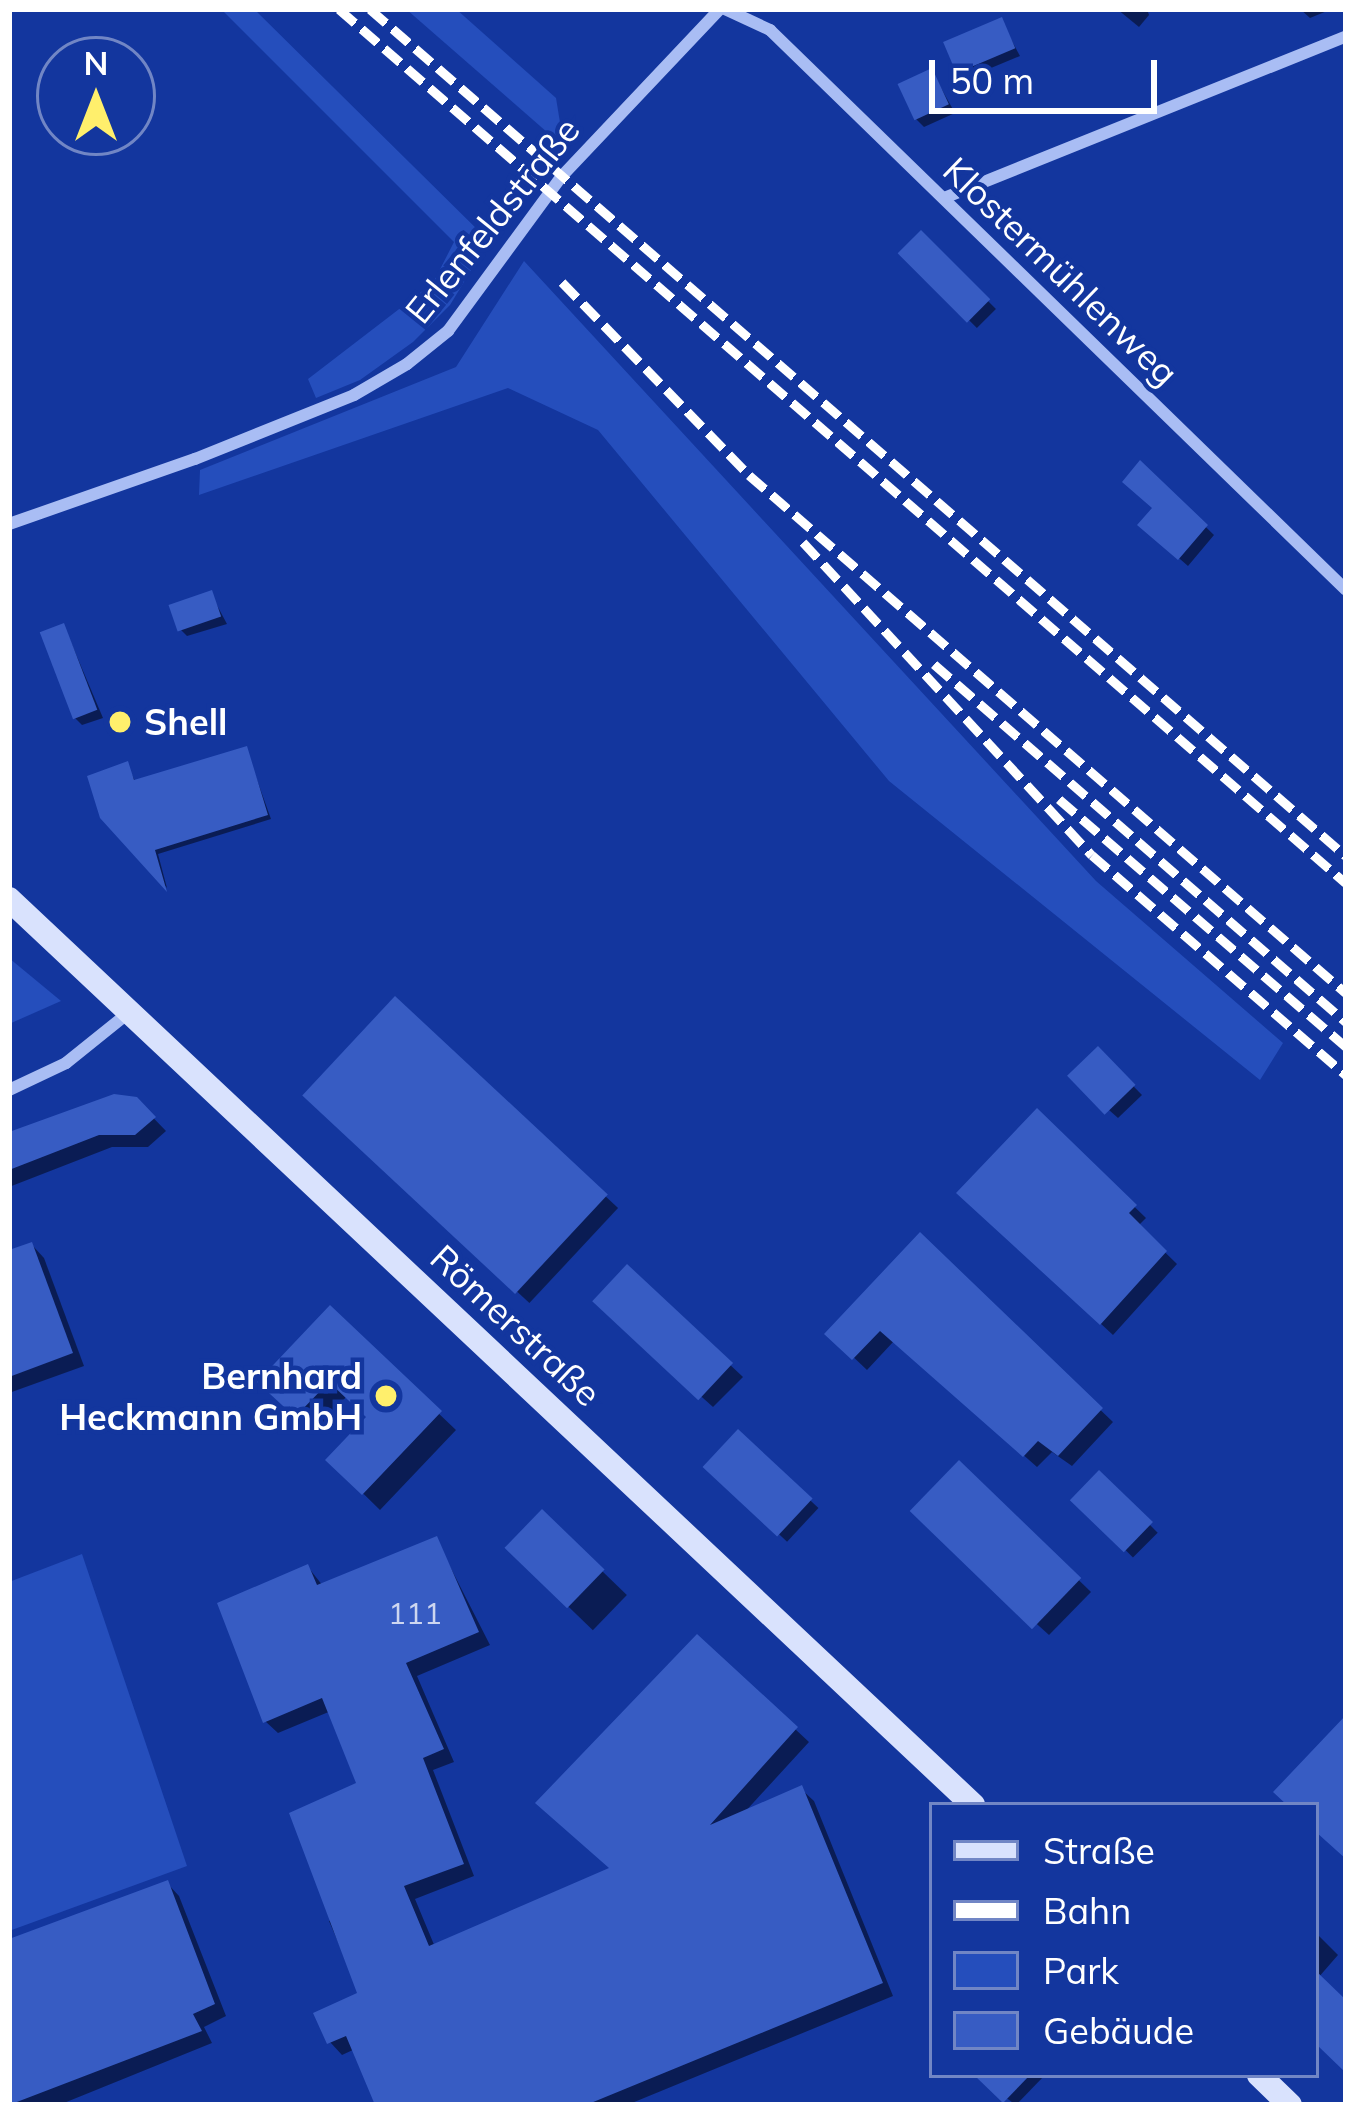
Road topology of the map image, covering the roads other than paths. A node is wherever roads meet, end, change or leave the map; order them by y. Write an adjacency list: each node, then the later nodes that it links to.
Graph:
1 (723, 9): 3 (street, Klostermühlenweg); 4 (street, Erlenfeldstraße)
2 (1346, 36): 3 (street)
3 (944, 198): 5 (street, Klostermühlenweg)
4 (9, 524)
5 (1346, 590)
6 (9, 899): 7 (main road, Römerstraße)
7 (133, 1010): 8 (street); 9 (main road, Römerstraße)
8 (9, 1090)
9 (970, 1802)
10 (1261, 2078): 11 (main road)
11 (1291, 2105)

